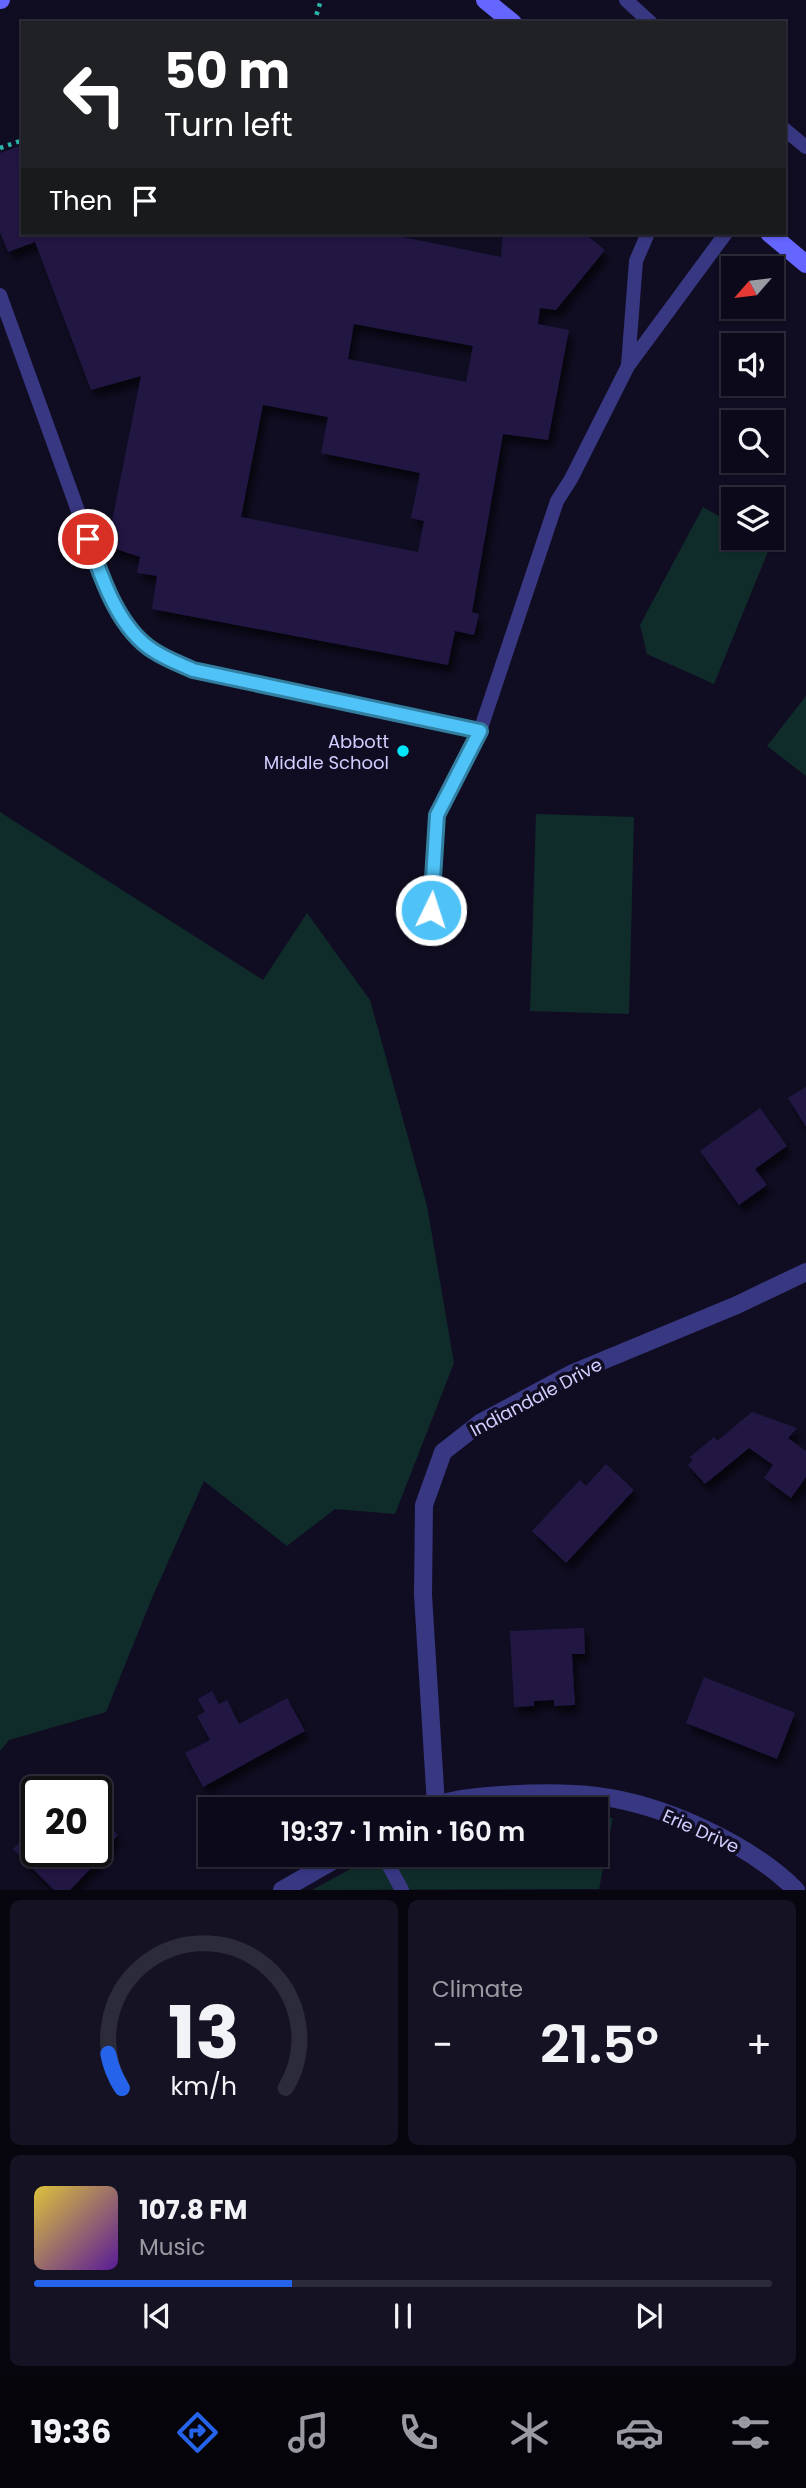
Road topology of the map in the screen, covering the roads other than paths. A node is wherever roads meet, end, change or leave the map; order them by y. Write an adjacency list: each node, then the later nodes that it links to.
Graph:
1 (485, 0): 3 (main road)
2 (626, 0): 4 (lane)
3 (511, 21)
4 (649, 21)
5 (786, 131): 6 (lane)
6 (806, 147)
7 (647, 235): 12 (lane)
8 (725, 235): 12 (lane)
9 (771, 235): 10 (main road)
10 (806, 264)
11 (0, 295): 13 (lane)
12 (628, 366): 13 (lane)
13 (480, 731): 14 (lane)
14 (431, 910)
15 (806, 1272): 16 (street, Indiandale Drive)
16 (432, 1797)
17 (476, 1797): 18 (street, Erie Drive)
18 (601, 1797)
19 (608, 1799): 24 (street, Erie Drive)
20 (321, 1867): 22 (street)
21 (390, 1867): 23 (lane)
22 (282, 1889)
23 (402, 1889)
24 (796, 1889)

